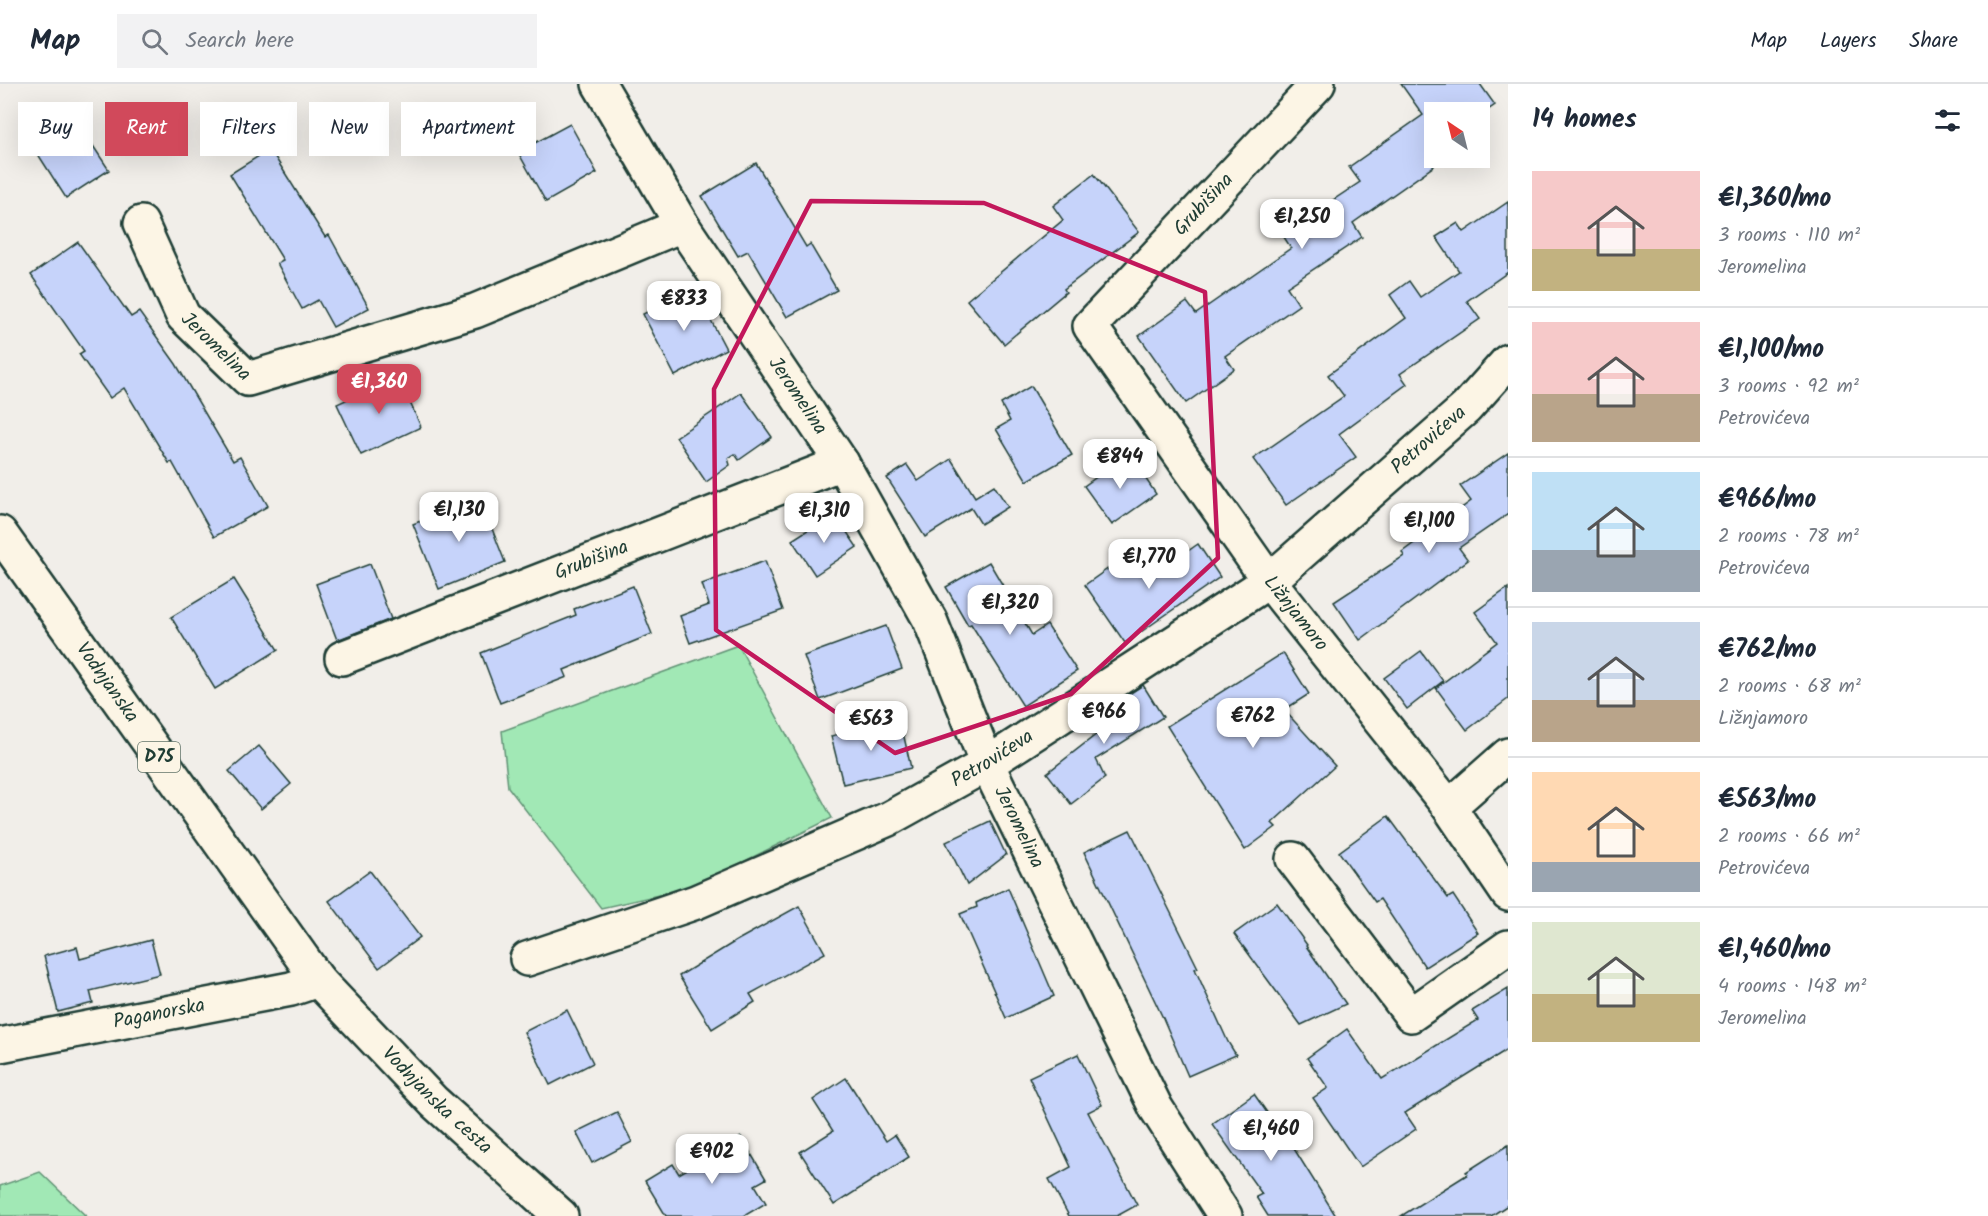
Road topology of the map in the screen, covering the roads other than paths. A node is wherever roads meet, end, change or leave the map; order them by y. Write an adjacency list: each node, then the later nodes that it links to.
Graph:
1 (599, 84): 4 (street, Jeromelina)
2 (1318, 84): 5 (street, Grubišina)
3 (141, 223): 4 (street, Jeromelina)
4 (681, 225): 7 (street, Jeromelina)
5 (1090, 326): 9 (street, Ližnjamoro)
6 (1508, 361): 9 (street, Petrovićeva)
7 (842, 463): 10 (street, Grubišina); 12 (street, Jeromelina)
8 (0, 533): 18 (street, Vodnjanska / D75)
9 (1269, 581): 12 (street, Petrovićeva); 13 (street, Ližnjamoro)
10 (342, 658)
11 (1508, 755): 13 (street)
12 (987, 764): 17 (street, Petrovićeva); 21 (street, Jeromelina)
13 (1449, 807): 15 (street, Ližnjamoro)
14 (1293, 859): 16 (street)
15 (1508, 894)
16 (1508, 946)
17 (527, 959)
18 (318, 980): 19 (street, Paganorska); 20 (street, Vodnjanska cesta / D75)
19 (0, 1045)
20 (561, 1216)
21 (1225, 1216)

